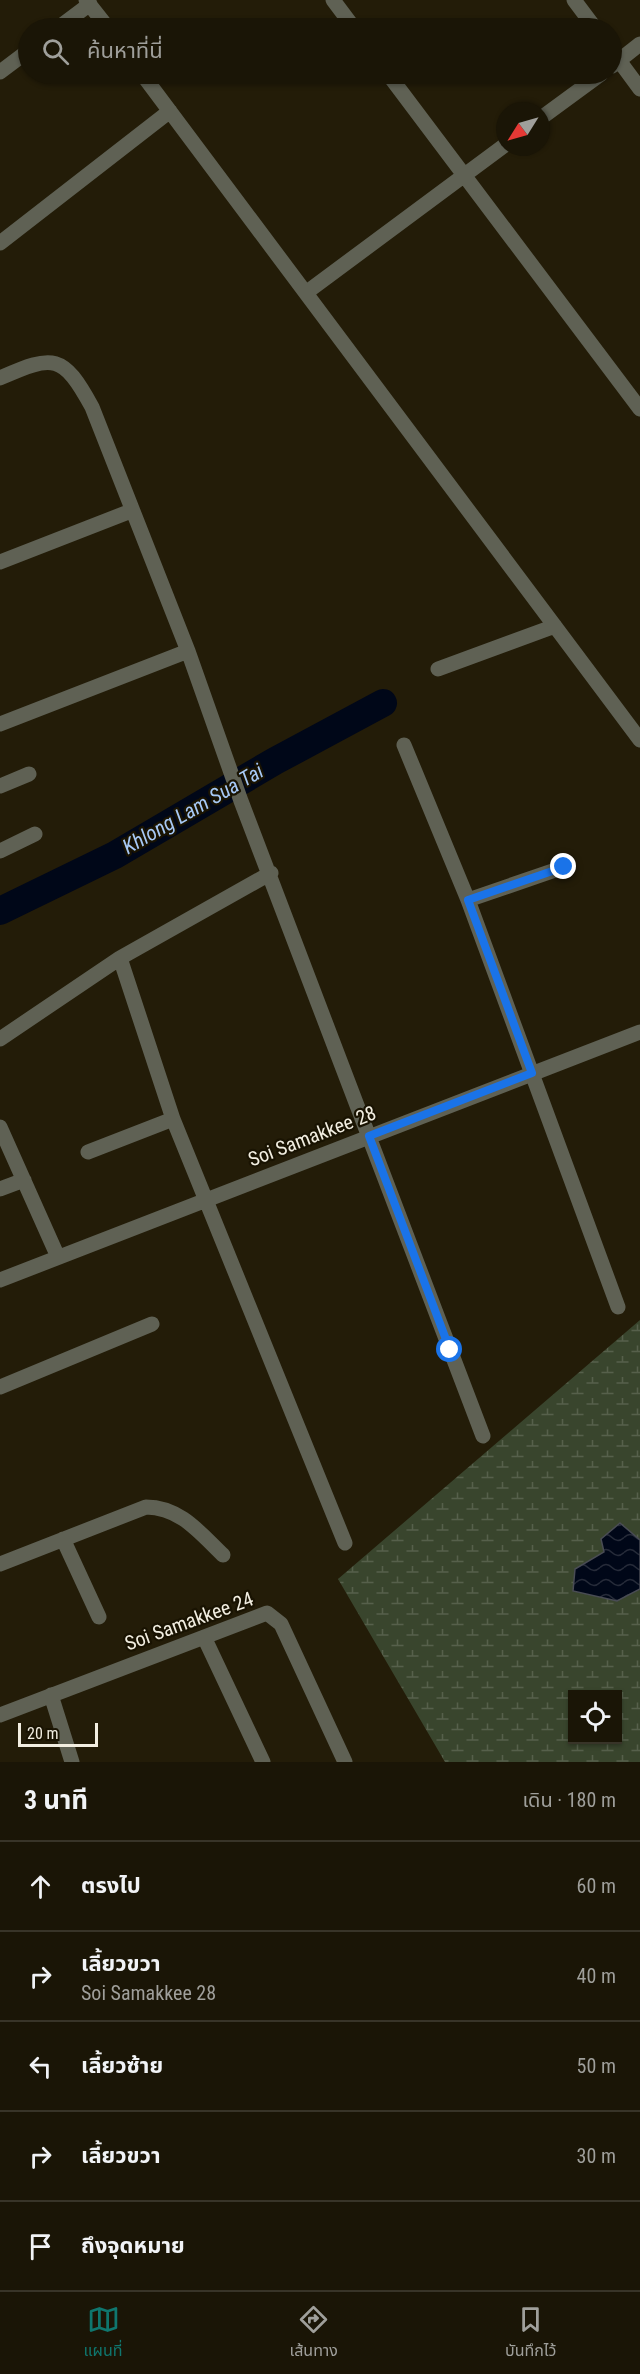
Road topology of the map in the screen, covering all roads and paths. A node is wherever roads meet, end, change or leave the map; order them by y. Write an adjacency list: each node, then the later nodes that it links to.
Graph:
1 (333, 0): 6 (street)
2 (574, 0): 7 (street)
3 (88, 2): 4 (street); 5 (street)
4 (70, 18)
5 (100, 18)
6 (346, 18)
7 (588, 18)
8 (640, 45): 9 (street)
9 (622, 55)
10 (18, 58): 12 (street)
11 (622, 68): 16 (street)
12 (0, 72)
13 (150, 84): 17 (street)
14 (395, 84): 20 (street)
15 (587, 84): 18 (street)
16 (640, 89)
17 (170, 111): 21 (street); 22 (street)
18 (550, 111)
19 (496, 152): 20 (street)
20 (464, 176): 22 (street); 24 (street)
21 (0, 243)
22 (307, 292): 27 (street)
23 (0, 378): 25 (street)
24 (640, 409)
25 (131, 511): 26 (street); 28 (street)
26 (0, 562)
27 (555, 626): 29 (street); 31 (street)
28 (188, 651): 30 (street); 38 (street)
29 (438, 669)
30 (0, 724)
31 (640, 740)
32 (404, 745): 39 (street)
33 (29, 774): 34 (street)
34 (0, 786)
35 (36, 834): 36 (street)
36 (0, 851)
37 (564, 867): 39 (street)
38 (271, 873): 40 (street); 46 (street)
39 (468, 900): 43 (street)
40 (120, 958): 42 (street); 44 (street)
41 (640, 1032): 43 (street, Soi Samakkee 28)
42 (0, 1039)
43 (532, 1073): 46 (street, Soi Samakkee 28); 53 (street)
44 (173, 1119): 47 (street); 50 (street)
45 (0, 1127): 48 (street)
46 (369, 1136): 50 (street, Soi Samakkee 28); 56 (street)
47 (88, 1152)
48 (24, 1180): 49 (street); 51 (street)
49 (0, 1189)
50 (205, 1200): 51 (street, Soi Samakkee 28); 58 (street)
51 (58, 1257): 52 (street, Soi Samakkee 28)
52 (0, 1280)
53 (618, 1308)
54 (152, 1324): 55 (street)
55 (0, 1388)
56 (483, 1436)
57 (63, 1539): 59 (street); 60 (street); 61 (street)
58 (345, 1543)
59 (223, 1555)
60 (0, 1564)
61 (99, 1617)
62 (204, 1638): 63 (street, Soi Samakkee 24); 66 (street); 67 (street, Soi Samakkee 24)
63 (51, 1695): 64 (street, Soi Samakkee 24); 65 (street)
64 (0, 1715)
65 (72, 1762)
66 (263, 1762)
67 (345, 1762)

